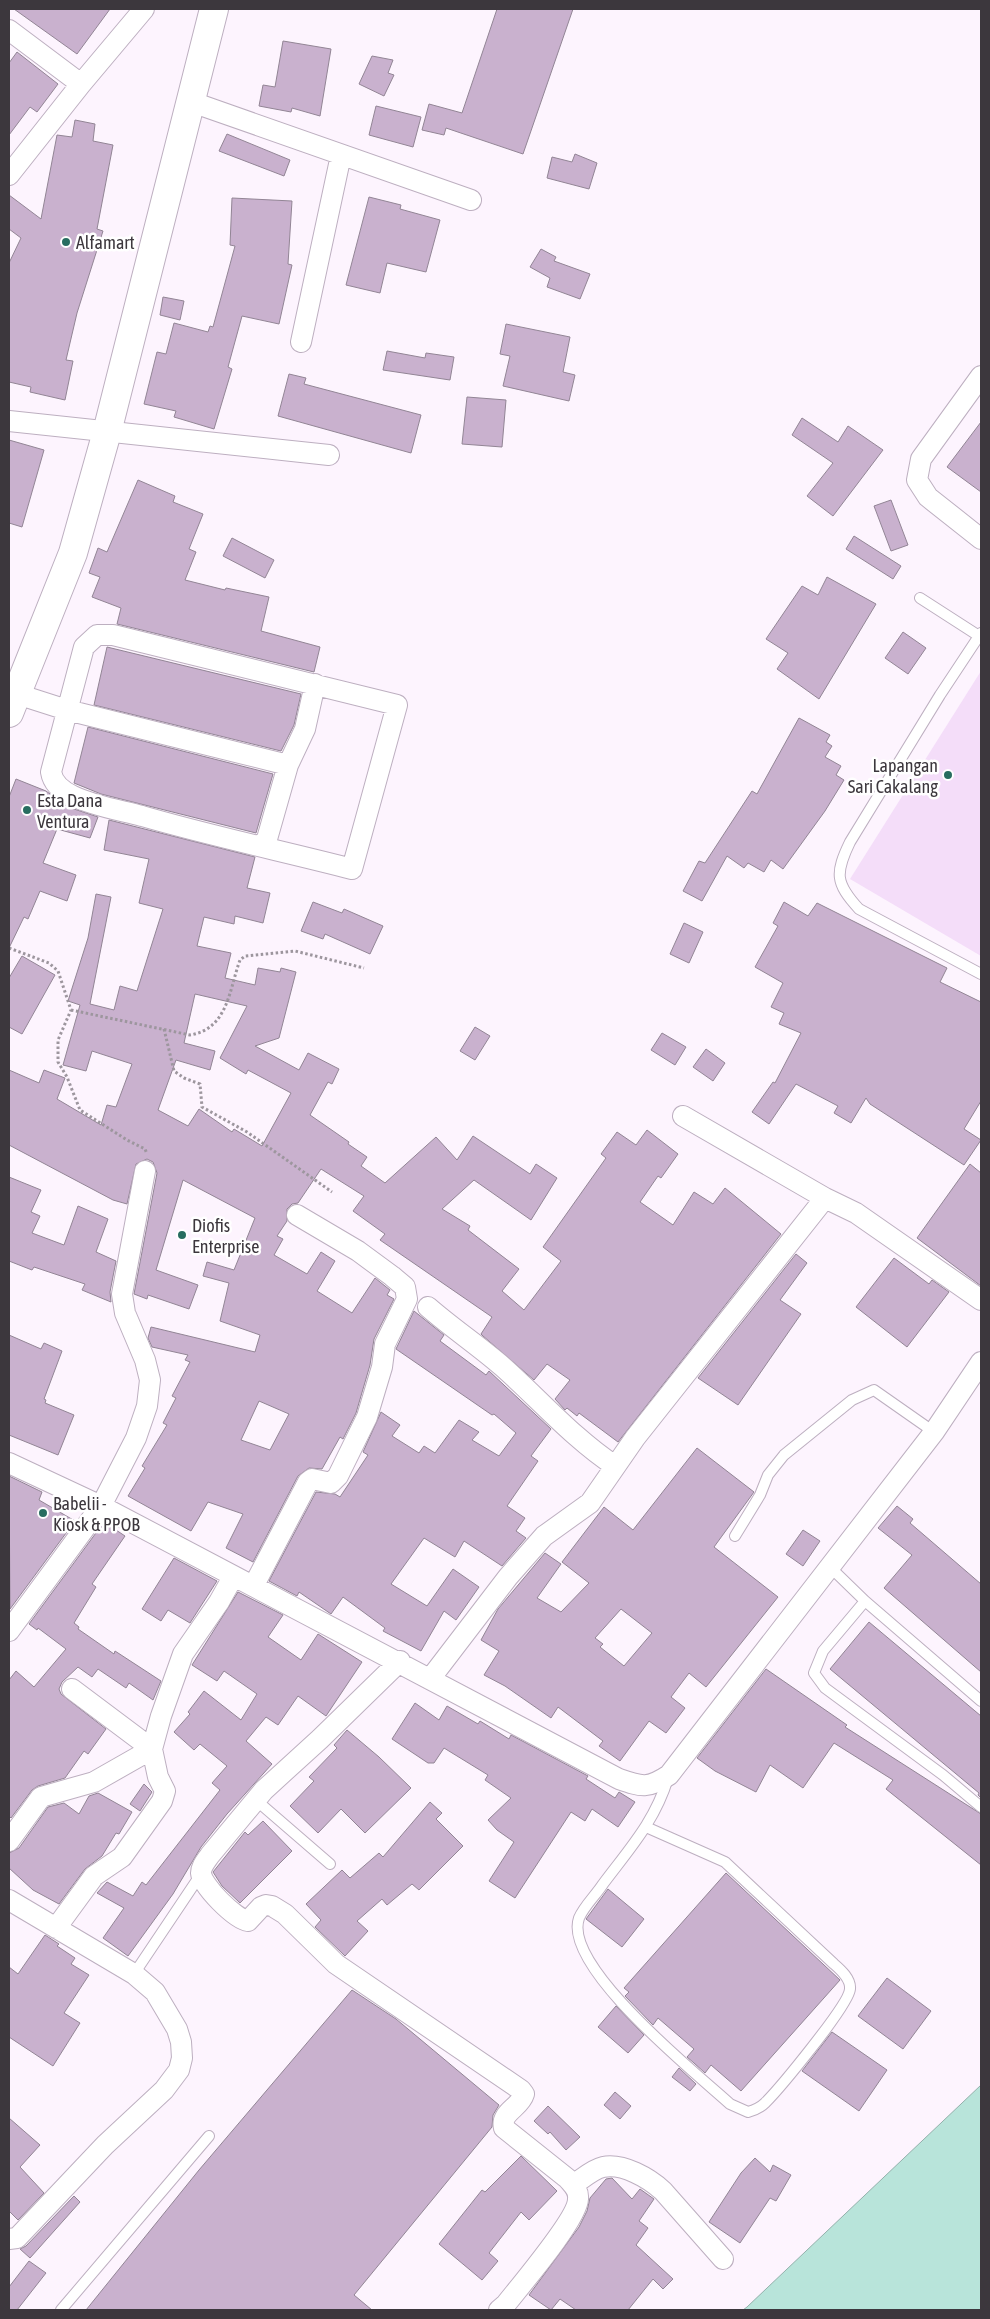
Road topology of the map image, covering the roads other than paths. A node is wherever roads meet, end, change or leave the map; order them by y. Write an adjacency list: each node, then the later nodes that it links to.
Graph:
1 (144, 9): 4 (street)
2 (214, 9): 5 (highway)
3 (9, 30): 4 (street)
4 (81, 84): 7 (street)
5 (189, 101): 6 (street); 12 (highway)
6 (342, 155): 8 (street); 9 (street)
7 (9, 175)
8 (471, 200)
9 (301, 342)
10 (981, 376): 14 (street)
11 (9, 421): 12 (street)
12 (106, 432): 13 (street); 18 (highway)
13 (329, 455)
14 (981, 539)
15 (920, 598): 16 (lane)
16 (980, 634): 22 (lane)
17 (315, 684): 19 (street); 20 (street); 21 (street)
18 (13, 704): 19 (street)
19 (67, 710): 20 (street); 21 (street)
20 (288, 765): 21 (street)
21 (260, 846)
22 (981, 974)
23 (683, 1116): 25 (street)
24 (145, 1171): 33 (street)
25 (825, 1198): 27 (street); 32 (street)
26 (297, 1216): 37 (street)
27 (981, 1300)
28 (428, 1307): 32 (street)
29 (981, 1362): 30 (street)
30 (934, 1432): 34 (lane); 35 (street)
31 (9, 1463): 33 (street)
32 (615, 1466): 41 (street)
33 (101, 1506): 36 (street); 39 (street)
34 (735, 1536)
35 (830, 1566): 38 (lane); 45 (street)
36 (233, 1577): 37 (street); 44 (street)
37 (254, 1585): 40 (street)
38 (865, 1601): 43 (lane); 47 (lane)
39 (9, 1631)
40 (400, 1661): 41 (street); 46 (street)
41 (430, 1679): 45 (street)
42 (72, 1689): 44 (street)
43 (981, 1701)
44 (152, 1749): 49 (street); 53 (street)
45 (668, 1775): 48 (lane)
46 (256, 1800): 50 (lane); 51 (street)
47 (981, 1807)
48 (646, 1827): 48 (lane)
49 (9, 1841)
50 (330, 1864)
51 (201, 1873): 54 (lane); 56 (street)
52 (9, 1900): 53 (street)
53 (56, 1928): 54 (street)
54 (134, 1974): 57 (street)
55 (209, 2136): 59 (lane)
56 (573, 2185): 58 (street); 60 (street)
57 (9, 2239)
58 (723, 2259)
59 (61, 2310)
60 (498, 2310)

